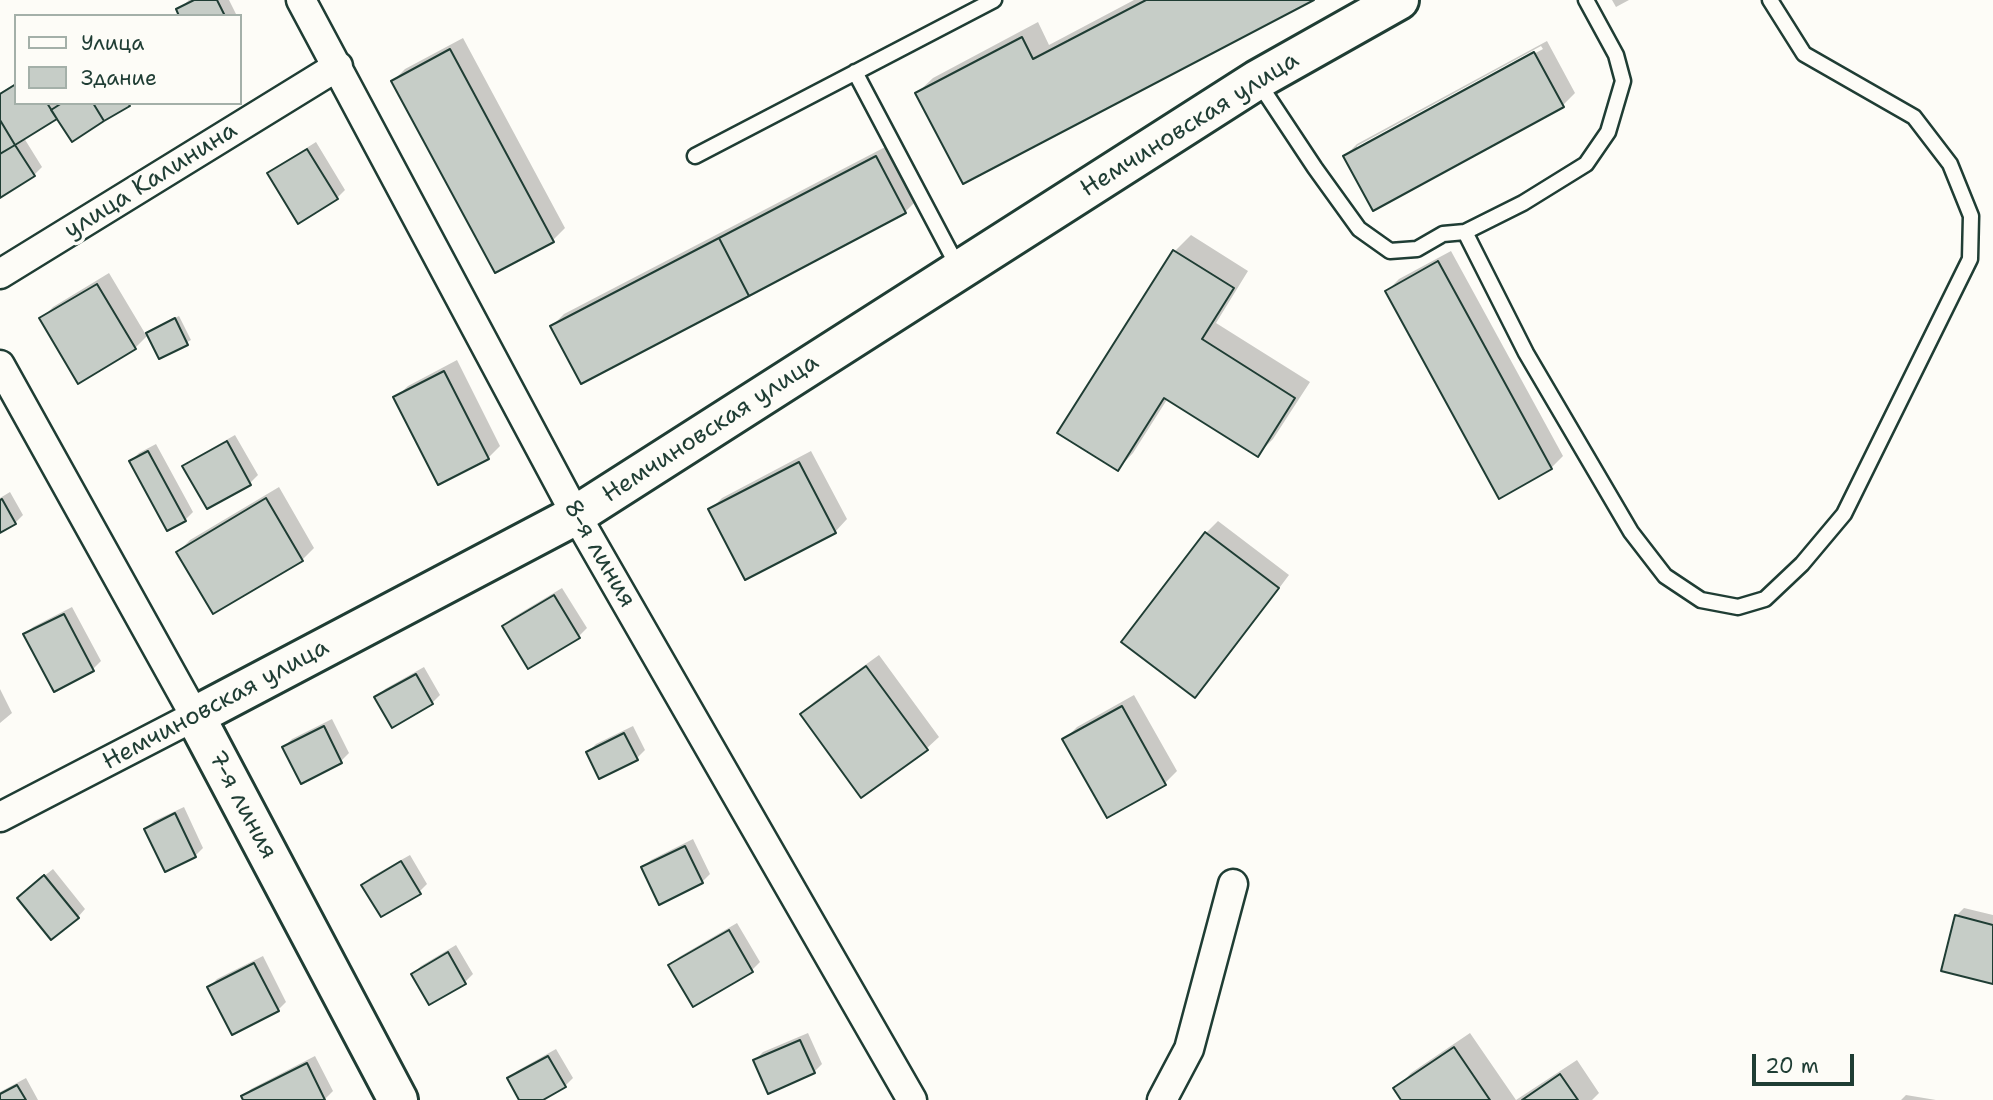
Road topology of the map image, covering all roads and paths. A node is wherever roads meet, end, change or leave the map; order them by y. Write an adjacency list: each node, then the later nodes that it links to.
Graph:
1 (301, 0): 6 (street, 8-я линия)
2 (994, 0): 7 (lane)
3 (1399, 0): 8 (main road, Немчиновская улица)
4 (1586, 0): 10 (lane)
5 (1770, 0): 10 (lane)
6 (338, 66): 12 (street, улица Калинина); 14 (street, 8-я линия)
7 (855, 72): 9 (lane); 11 (lane)
8 (1257, 80): 10 (lane); 11 (main road, Немчиновская улица)
9 (695, 156)
10 (1465, 232)
11 (959, 270): 14 (main road, Немчиновская улица)
12 (0, 274)
13 (0, 365): 15 (street, 7-я линия)
14 (576, 515): 15 (main road, Немчиновская улица); 19 (street, 8-я линия)
15 (195, 716): 16 (street, Немчиновская улица); 18 (main road, 7-я линия)
16 (0, 817)
17 (1233, 884): 20 (street)
18 (398, 1100)
19 (912, 1100)
20 (1162, 1100)

